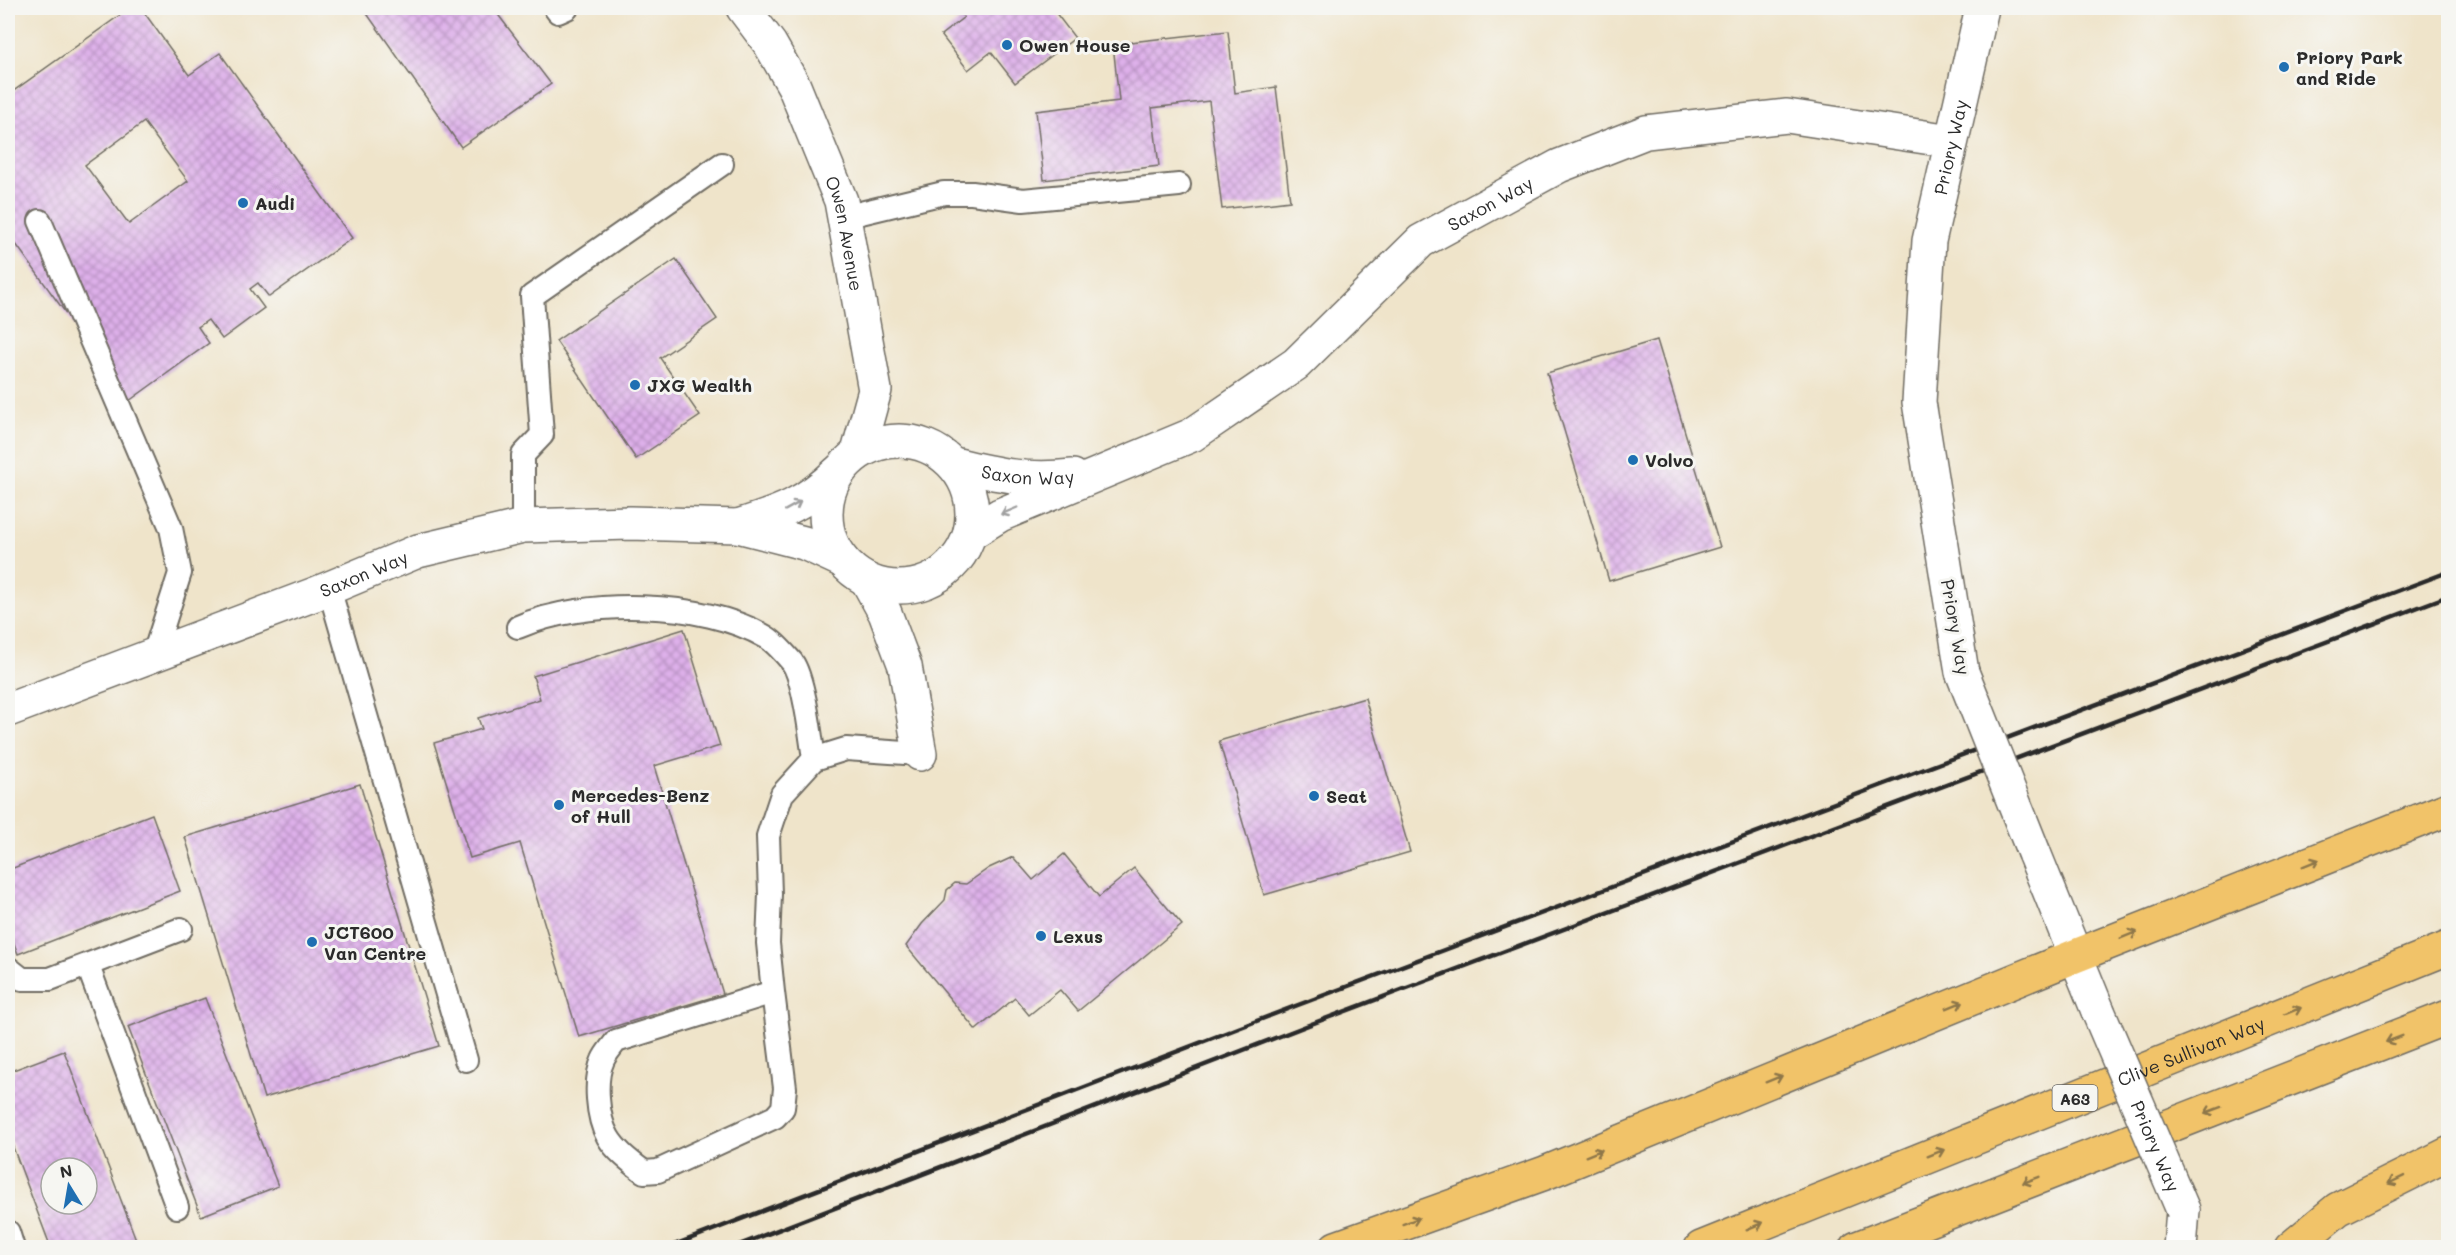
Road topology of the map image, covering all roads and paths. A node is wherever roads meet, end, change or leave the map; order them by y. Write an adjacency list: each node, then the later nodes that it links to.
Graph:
1 (555, 8): 2 (lane)
2 (567, 8)
3 (744, 8): 8 (street, Owen Avenue)
4 (1982, 8): 5 (street, Priory Way)
5 (1951, 141): 14 (street, Saxon Way); 30 (street, Priory Way, bridge)
6 (722, 164): 15 (lane)
7 (1179, 185): 8 (lane)
8 (844, 217): 10 (street, Owen Avenue)
9 (40, 221): 22 (lane)
10 (875, 390): 11 (street, Owen Avenue); 12 (street, Owen Avenue)
11 (910, 441): 12 (street); 13 (street)
12 (849, 461): 16 (street, Saxon Way, one-way to 12); 18 (street)
13 (954, 464): 14 (street, Saxon Way); 17 (street)
14 (1102, 474): 17 (street, Saxon Way, one-way to 17)
15 (523, 526): 16 (street, Saxon Way); 20 (street, Saxon Way)
16 (738, 526): 18 (street, Saxon Way)
17 (970, 533): 19 (street)
18 (855, 571): 19 (street); 23 (street)
19 (924, 583): 23 (street)
20 (329, 588): 22 (street, Saxon Way); 35 (lane)
21 (518, 627): 26 (lane)
22 (154, 654): 24 (street, Saxon Way)
23 (905, 666): 25 (street)
24 (8, 710)
25 (920, 754): 26 (lane)
26 (814, 759): 33 (lane)
27 (2448, 809): 30 (highway, one-way to 27)
28 (181, 929): 31 (lane)
29 (2448, 948): 41 (highway, Clive Sullivan Way / A63, one-way to 29)
30 (2075, 956): 40 (highway, one-way to 30); 43 (street, Priory Way, bridge)
31 (88, 966): 32 (lane); 37 (lane)
32 (8, 968)
33 (773, 992): 33 (lane)
34 (2448, 1017): 42 (highway, one-way to 42)
35 (466, 1060)
36 (2448, 1154): 44 (highway, one-way to 44)
37 (177, 1207)
38 (8, 1232): 39 (lane)
39 (13, 1248)
40 (1336, 1248)
41 (1701, 1248)
42 (1857, 1248)
43 (2180, 1248)
44 (2291, 1248)

